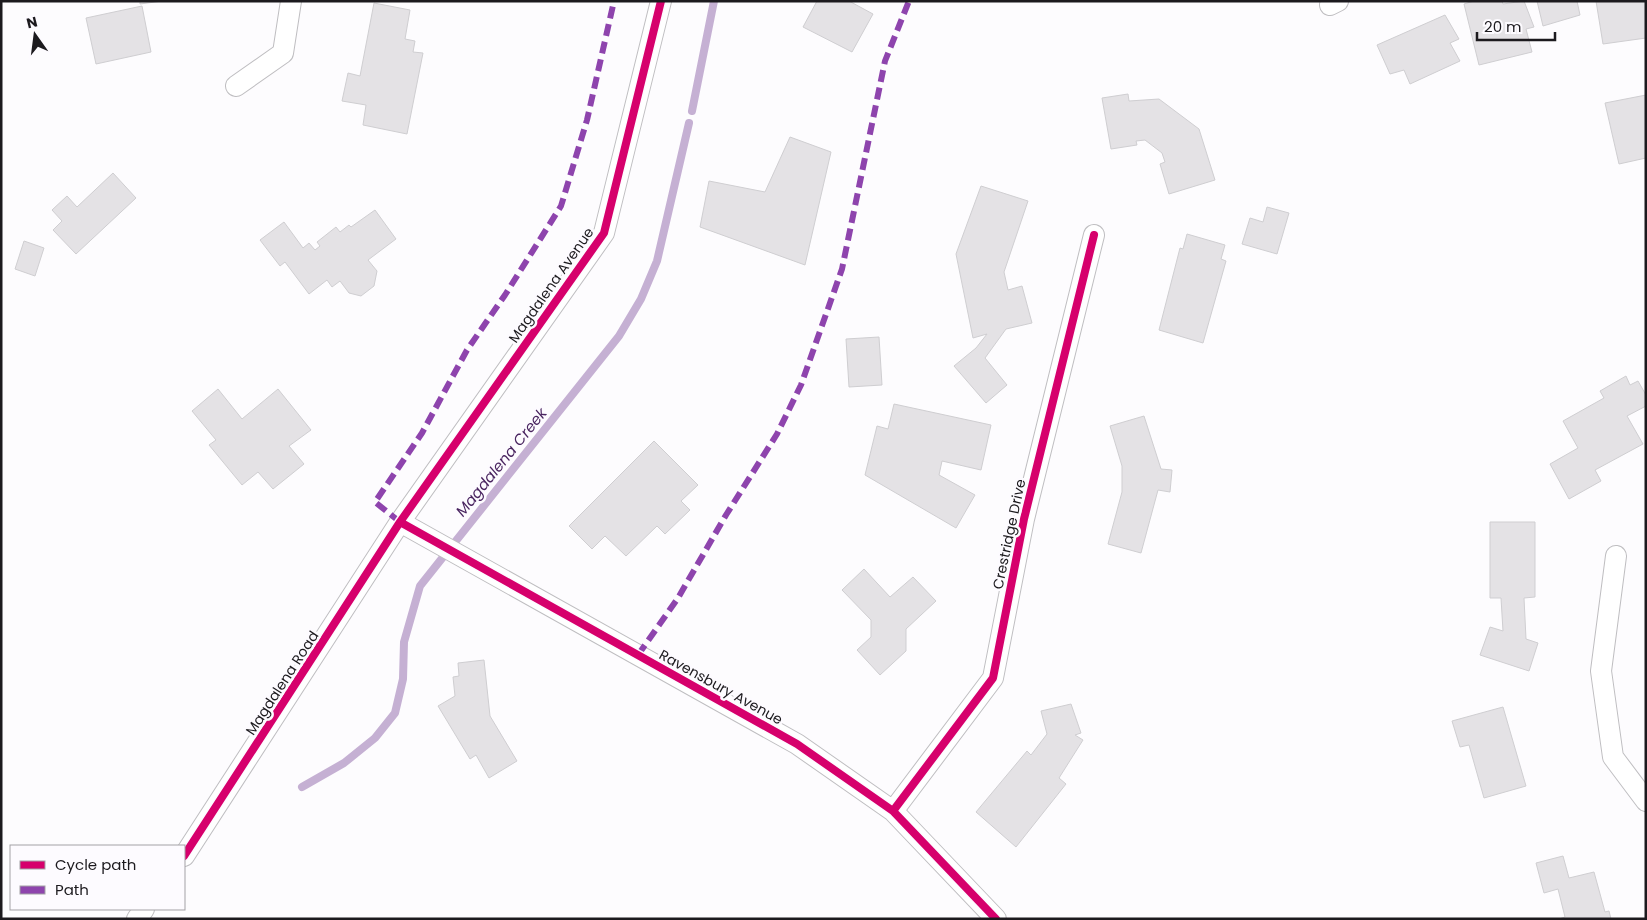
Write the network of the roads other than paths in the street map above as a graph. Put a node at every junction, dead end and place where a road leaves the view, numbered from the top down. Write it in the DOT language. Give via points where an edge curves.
graph roads {
  1 [pos="291,1"];
  2 [pos="661,1"];
  3 [pos="236,86"];
  4 [pos="1094,235"];
  5 [pos="400,522"];
  6 [pos="1616,556"];
  7 [pos="1646,802"];
  8 [pos="892,811"];
  9 [pos="185,854"];
  10 [pos="996,919"];
  1 -- 3 [label="street" via="283,53"];
  2 -- 5 [label="street, Magdalena Avenue" via="604,233"];
  4 -- 8 [label="street, Crestridge Drive" via="1024,519 993,678"];
  5 -- 8 [label="street, Ravensbury Avenue" via="797,744"];
  5 -- 9 [label="street, Magdalena Road"];
  6 -- 7 [label="street" via="1601,671 1613,757"];
  8 -- 10 [label="street, Ravensbury Avenue"];
}
